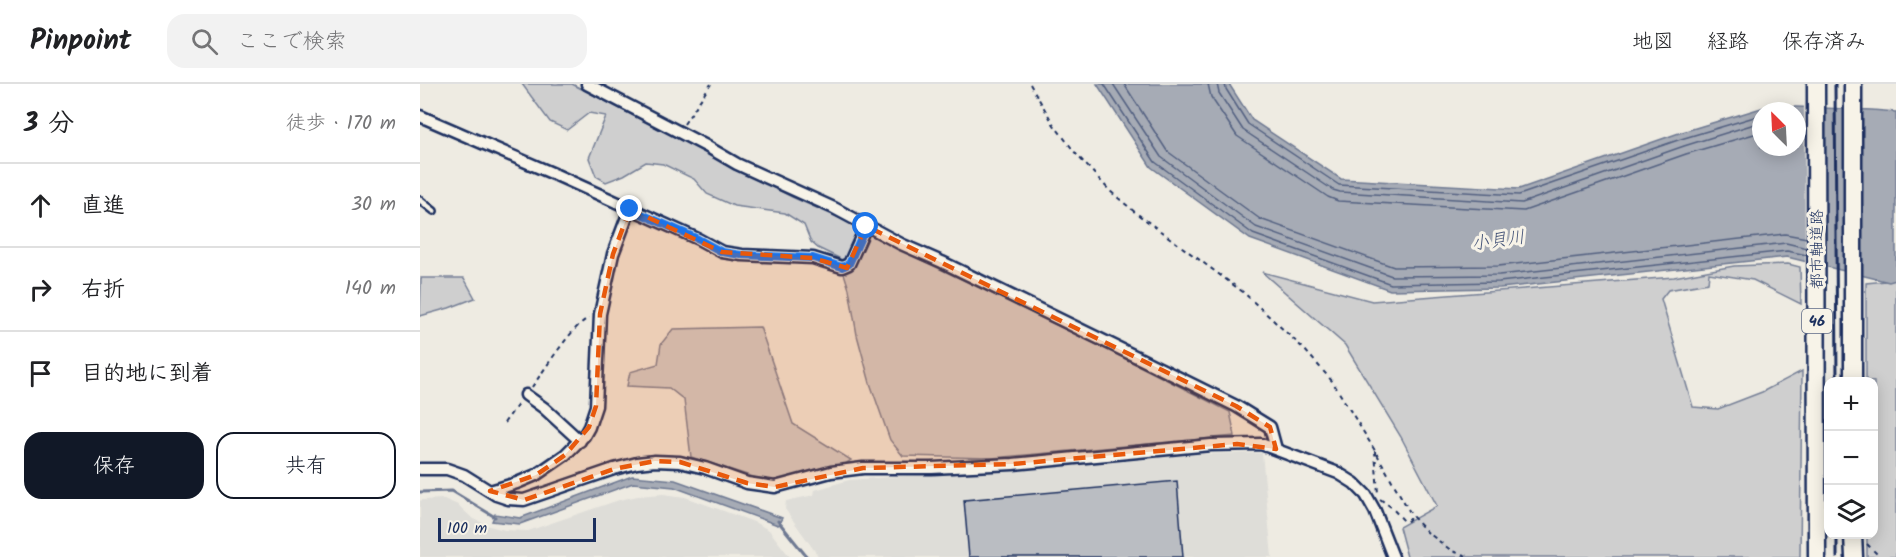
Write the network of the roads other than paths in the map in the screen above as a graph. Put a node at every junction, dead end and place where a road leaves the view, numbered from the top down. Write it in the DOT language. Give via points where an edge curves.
graph roads {
  1 [pos="587,84"];
  2 [pos="1816,84"];
  3 [pos="1853,84"];
  4 [pos="421,118"];
  5 [pos="420,201"];
  6 [pos="630,209"];
  7 [pos="434,212"];
  8 [pos="866,226"];
  9 [pos="1853,377"];
  10 [pos="526,395"];
  11 [pos="580,441"];
  12 [pos="1276,449"];
  13 [pos="420,469"];
  14 [pos="490,491"];
  15 [pos="1860,539"];
  16 [pos="1393,557"];
  17 [pos="1817,557"];
  18 [pos="1854,557"];
  1 -- 8 [label="street" via="737,164"];
  2 -- 17 [label="main road, 都市軸道路 / 46"];
  3 -- 9 [label="main road, 46"];
  4 -- 6 [label="street"];
  5 -- 7 [label="lane"];
  6 -- 8 [label="street" via="722,252 813,258 842,267 849,264"];
  6 -- 11 [label="street" via="613,254 600,314 596,406"];
  8 -- 12 [label="street" via="1236,406 1270,427"];
  10 -- 11 [label="street"];
  11 -- 14 [label="street" via="536,475"];
  12 -- 14 [label="street" via="1261,444 1237,444 1013,464 863,468 775,487 747,483 680,462 655,461 614,469 524,500 508,499"];
  12 -- 16 [label="street" via="1354,483 1375,511"];
  13 -- 14 [label="street" via="464,474"];
  15 -- 18 [label="main road"];
}
